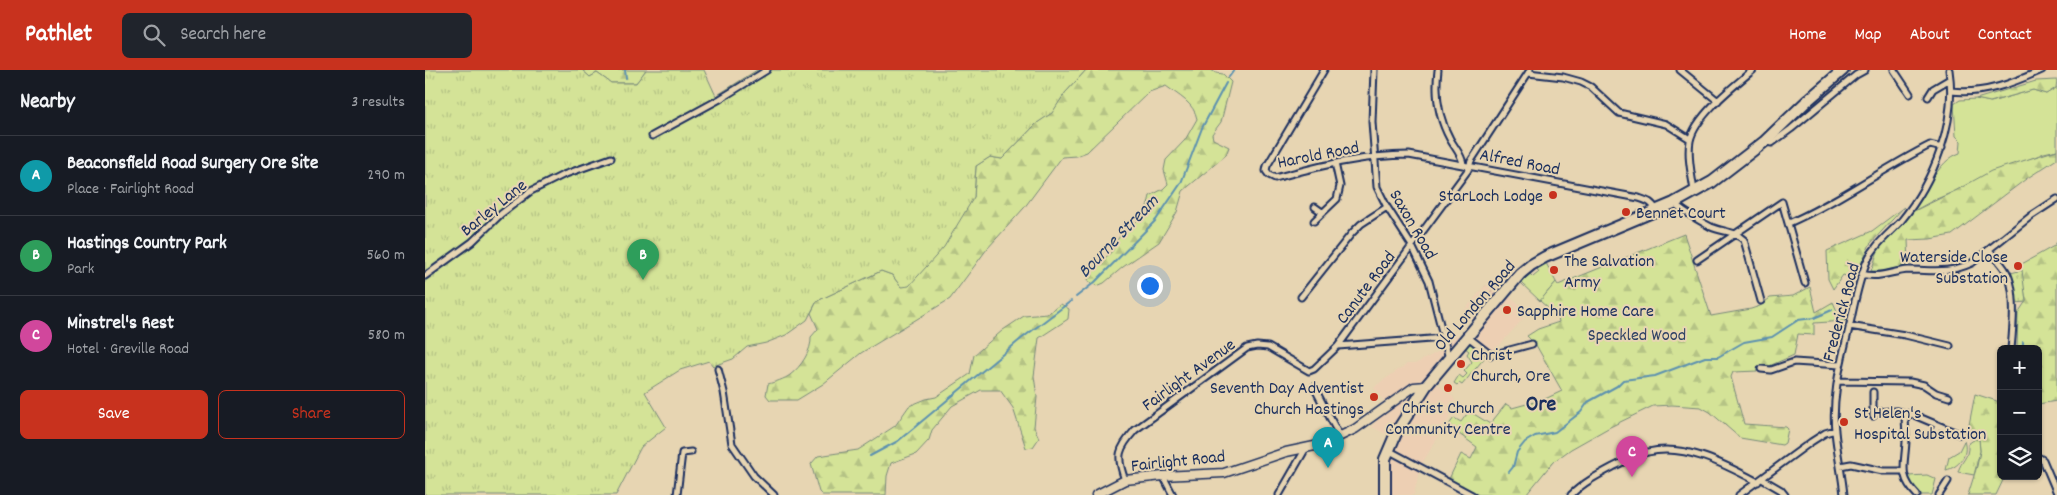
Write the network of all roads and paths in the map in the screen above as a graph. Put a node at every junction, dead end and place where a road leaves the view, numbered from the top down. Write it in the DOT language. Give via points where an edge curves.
graph roads {
  1 [pos="767,70"];
  2 [pos="1324,70"];
  3 [pos="1374,70"];
  4 [pos="1438,70"];
  5 [pos="1680,70"];
  6 [pos="1753,70"];
  7 [pos="1843,70"];
  8 [pos="1865,70"];
  9 [pos="1894,70"];
  10 [pos="1949,70"];
  11 [pos="2042,70"];
  12 [pos="1529,72"];
  13 [pos="1950,79"];
  14 [pos="1951,91"];
  15 [pos="1910,94"];
  16 [pos="1928,97"];
  17 [pos="1718,100"];
  18 [pos="653,136"];
  19 [pos="1690,139"];
  20 [pos="1764,142"];
  21 [pos="1942,148"];
  22 [pos="1374,157"];
  23 [pos="611,158"];
  24 [pos="1335,163"];
  25 [pos="1463,164"];
  26 [pos="1470,165"];
  27 [pos="1695,193"];
  28 [pos="2057,199"];
  29 [pos="1674,203"];
  30 [pos="1315,207"];
  31 [pos="1387,208"];
  32 [pos="1656,210"];
  33 [pos="1322,212"];
  34 [pos="1314,221"];
  35 [pos="1789,223"];
  36 [pos="1737,233"];
  37 [pos="1413,246"];
  38 [pos="1989,250"];
  39 [pos="1697,260"];
  40 [pos="1862,274"];
  41 [pos="425,276"];
  42 [pos="1805,283"];
  43 [pos="1301,297"];
  44 [pos="1761,301"];
  45 [pos="1849,326"];
  46 [pos="1468,337"];
  47 [pos="1444,338"];
  48 [pos="1532,344"];
  49 [pos="2011,345"];
  50 [pos="1338,346"];
  51 [pos="1951,346"];
  52 [pos="1449,360"];
  53 [pos="1840,365"];
  54 [pos="1761,368"];
  55 [pos="718,369"];
  56 [pos="1309,371"];
  57 [pos="1838,380"];
  58 [pos="1426,386"];
  59 [pos="1314,387"];
  60 [pos="1873,392"];
  61 [pos="1949,397"];
  62 [pos="1905,413"];
  63 [pos="1938,425"];
  64 [pos="1835,430"];
  65 [pos="1935,433"];
  66 [pos="1959,434"];
  67 [pos="1341,437"];
  68 [pos="1306,448"];
  69 [pos="1388,450"];
  70 [pos="674,451"];
  71 [pos="691,452"];
  72 [pos="682,453"];
  73 [pos="2042,459"];
  74 [pos="1840,466"];
  75 [pos="1903,471"];
  76 [pos="1163,476"];
  77 [pos="1125,480"];
  78 [pos="1760,481"];
  79 [pos="1948,481"];
  80 [pos="2057,493"];
  81 [pos="677,495"];
  82 [pos="774,495"];
  83 [pos="1096,495"];
  84 [pos="1173,495"];
  85 [pos="1279,495"];
  86 [pos="1385,495"];
  87 [pos="1472,495"];
  88 [pos="1571,495"];
  89 [pos="1739,495"];
  90 [pos="1785,495"];
  91 [pos="1843,495"];
  92 [pos="1917,495"];
  93 [pos="1939,495"];
  1 -- 18 [label="street"];
  2 -- 24 [label="street, Harold Road" via="1266,171 1275,178"];
  3 -- 22 [label="street, Saxon Road"];
  4 -- 25 [label="street" via="1437,96 1442,119"];
  5 -- 17 [label="street"];
  6 -- 17 [label="street"];
  7 -- 20 [label="highway, Old London Road"];
  8 -- 20 [label="street, Old London Road" via="1779,138"];
  9 -- 15 [label="street"];
  10 -- 13 [label="street, Frederick Road"];
  11 -- 14 [label="street" via="1979,92"];
  12 -- 19 [label="street" via="1581,82 1619,113 1666,124"];
  12 -- 26 [label="street, Canute Road"];
  13 -- 14 [label="street, Frederick Road"];
  13 -- 16 [label="street" via="1933,89"];
  14 -- 21 [label="street, Frederick Road"];
  17 -- 19 [label="street"];
  19 -- 27 [label="street"];
  20 -- 27 [label="highway, Old London Road"];
  21 -- 35 [label="street" via="1930,145"];
  21 -- 40 [label="street, Frederick Road" via="1921,191 1901,220 1876,245"];
  22 -- 24 [label="street, Harold Road"];
  22 -- 25 [label="street, Alfred Road" via="1409,155"];
  22 -- 31 [label="street, Saxon Road" via="1377,187"];
  23 -- 41 [label="street, Barley Lane" via="563,174 531,192 501,214 472,242"];
  24 -- 33 [label="street" via="1340,186 1337,199"];
  25 -- 26 [label="street, Alfred Road"];
  26 -- 32 [label="street, Alfred Road" via="1639,198 1649,201"];
  26 -- 37 [label="street, Canute Road"];
  27 -- 29 [label="highway, Old London Road"];
  28 -- 38 [label="street"];
  29 -- 32 [label="highway, Old London Road"];
  29 -- 36 [label="street" via="1711,226"];
  30 -- 33 [label="street"];
  31 -- 37 [label="street, Saxon Road"];
  31 -- 43 [label="street" via="1352,233"];
  32 -- 46 [label="highway, Old London Road" via="1531,265"];
  33 -- 34 [label="street"];
  35 -- 36 [label="street" via="1782,202"];
  35 -- 42 [label="street"];
  36 -- 39 [label="street"];
  36 -- 44 [label="street" via="1744,240"];
  37 -- 47 [label="street, Saxon Road" via="1429,281"];
  37 -- 50 [label="street, Canute Road"];
  38 -- 40 [label="street" via="1972,263 1949,271 1909,270 1877,277"];
  38 -- 49 [label="street" via="2009,278 2013,314"];
  40 -- 45 [label="street, Frederick Road"];
  45 -- 51 [label="street"];
  45 -- 53 [label="street, Frederick Road"];
  46 -- 48 [label="street" via="1491,355"];
  46 -- 52 [label="highway, Old London Road"];
  47 -- 50 [label="street"];
  47 -- 52 [label="street, Saxon Road"];
  50 -- 56 [label="street, Canute Road"];
  52 -- 58 [label="highway, Old London Road"];
  53 -- 54 [label="street" via="1794,362 1771,370"];
  53 -- 57 [label="street, Frederick Road"];
  55 -- 82 [label="street" via="731,444 754,476"];
  56 -- 77 [label="street, Fairlight Avenue" via="1268,347 1247,348 1135,430 1120,451 1119,460"];
  57 -- 61 [label="street" via="1910,382"];
  57 -- 64 [label="street, Frederick Road"];
  58 -- 67 [label="street, Fairlight Road" via="1410,389"];
  58 -- 69 [label="highway, Old London Road"];
  59 -- 67 [label="street"];
  60 -- 62 [label="street" via="1873,414"];
  62 -- 63 [label="street"];
  62 -- 75 [label="street"];
  63 -- 65 [label="street"];
  63 -- 66 [label="street"];
  64 -- 74 [label="street, Frederick Road"];
  64 -- 78 [label="street" via="1811,442"];
  67 -- 68 [label="street, Fairlight Road"];
  68 -- 76 [label="street, Fairlight Road" via="1224,473"];
  68 -- 85 [label="street"];
  69 -- 86 [label="highway, Old London Road"];
  69 -- 87 [label="street"];
  70 -- 72 [label="street"];
  71 -- 72 [label="street"];
  72 -- 81 [label="street"];
  73 -- 80 [label="street"];
  74 -- 75 [label="street" via="1851,464 1883,471"];
  74 -- 91 [label="street, Frederick Road"];
  75 -- 92 [label="street" via="1906,483"];
  76 -- 77 [label="street, Fairlight Road"];
  76 -- 84 [label="street"];
  77 -- 83 [label="street, Fairlight Road"];
  78 -- 88 [label="street" via="1681,451 1660,450 1646,452 1617,465"];
  78 -- 89 [label="street"];
  78 -- 90 [label="street"];
  79 -- 93 [label="street"];
}
